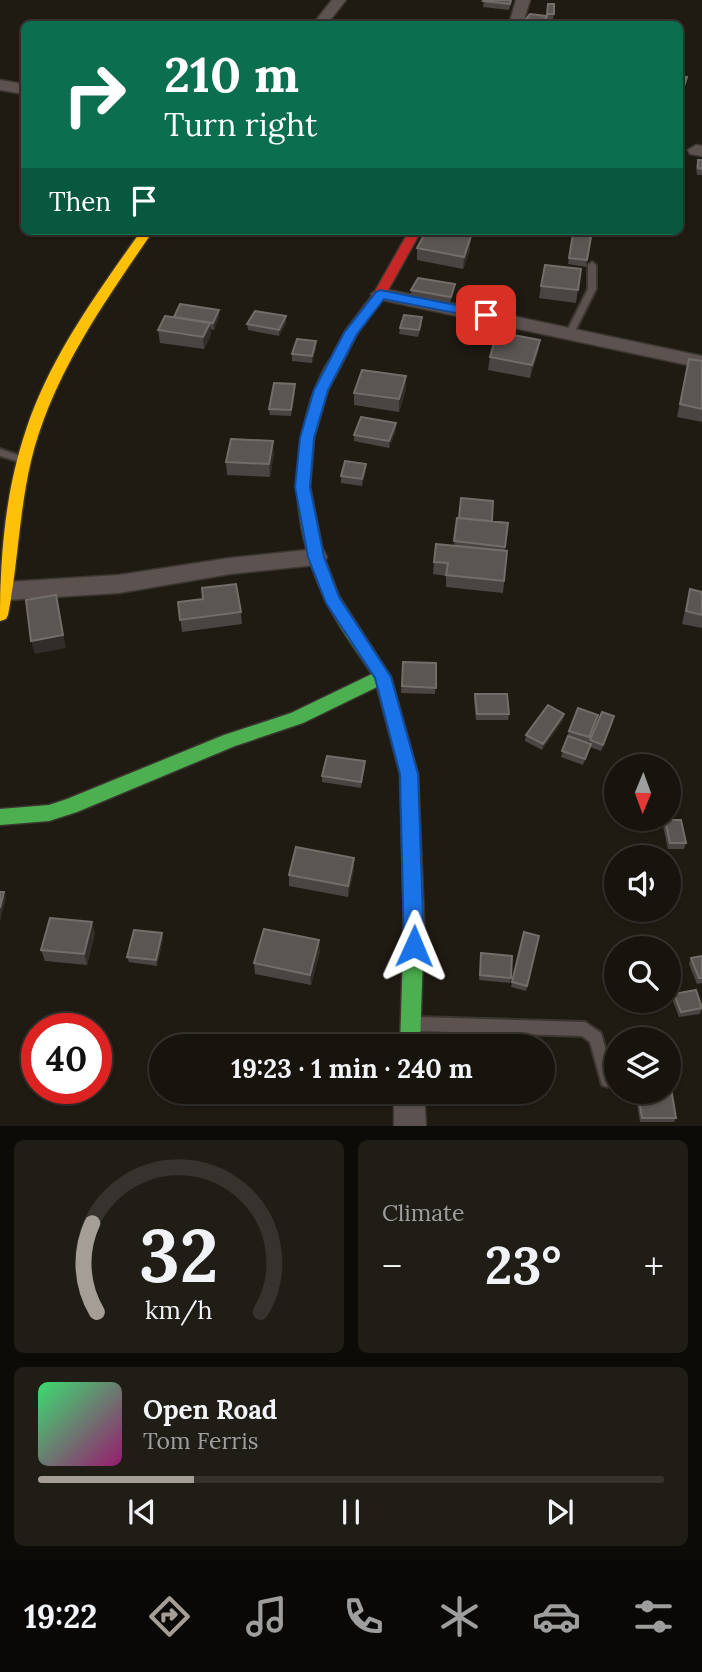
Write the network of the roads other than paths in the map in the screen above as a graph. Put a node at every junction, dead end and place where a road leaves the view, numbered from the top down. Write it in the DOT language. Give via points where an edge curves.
graph roads {
  1 [pos="340,0"];
  2 [pos="523,0"];
  3 [pos="322,21"];
  4 [pos="517,21"];
  5 [pos="0,85"];
  6 [pos="21,88"];
  7 [pos="144,235"];
  8 [pos="413,235"];
  9 [pos="592,265"];
  10 [pos="380,294"];
  11 [pos="570,333"];
  12 [pos="702,362"];
  13 [pos="0,452"];
  14 [pos="24,460"];
  15 [pos="316,557"];
  16 [pos="7,591"];
  17 [pos="0,615"];
  18 [pos="383,677"];
  19 [pos="0,817"];
  20 [pos="411,1024"];
  21 [pos="411,1034"];
  22 [pos="604,1069"];
  23 [pos="409,1104"];
  24 [pos="410,1126"];
  1 -- 3 [label="street"];
  2 -- 4 [label="street"];
  5 -- 6 [label="street"];
  7 -- 14 [label="street" via="70,343"];
  8 -- 10 [label="street"];
  9 -- 11 [label="lane" via="592,289"];
  10 -- 11 [label="street"];
  10 -- 15 [label="street" via="351,333 321,390 307,438 303,487"];
  11 -- 12 [label="street"];
  13 -- 14 [label="lane"];
  14 -- 16 [label="street"];
  15 -- 16 [label="street" via="119,584"];
  15 -- 18 [label="street" via="332,598"];
  16 -- 17 [label="street"];
  18 -- 19 [label="street" via="297,718 205,749 71,806 49,813"];
  18 -- 20 [label="street" via="409,774 414,920"];
  20 -- 21 [label="street"];
  20 -- 22 [label="lane" via="585,1029 596,1038"];
  23 -- 24 [label="street"];
}
